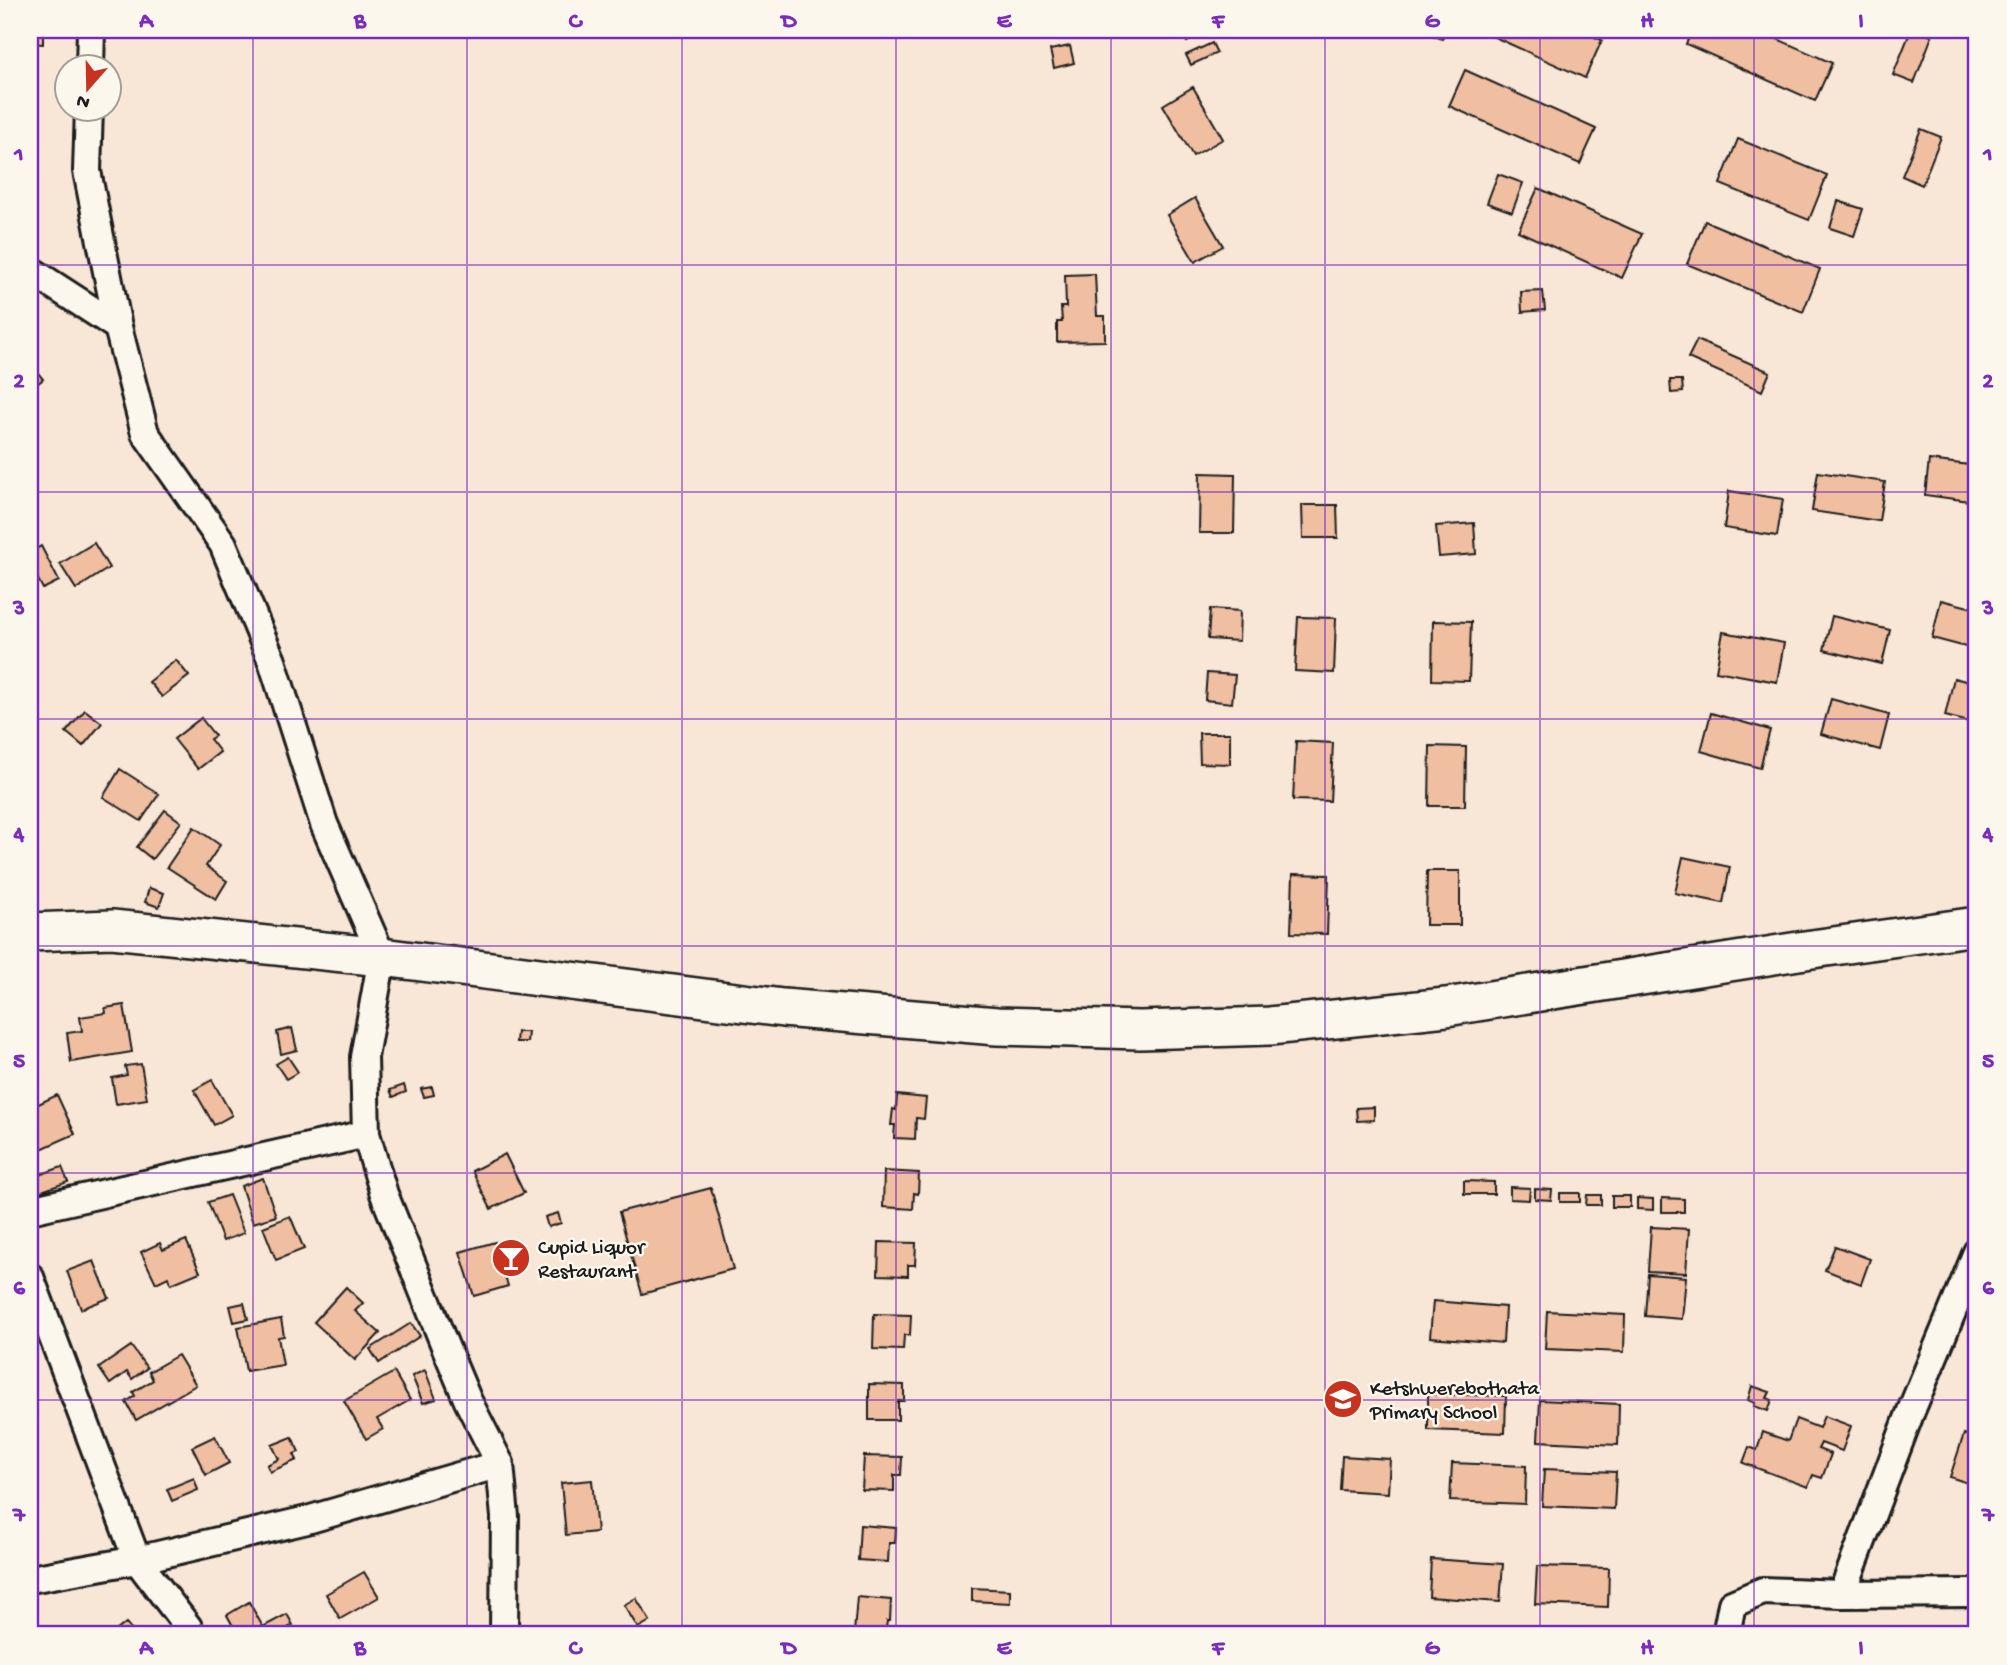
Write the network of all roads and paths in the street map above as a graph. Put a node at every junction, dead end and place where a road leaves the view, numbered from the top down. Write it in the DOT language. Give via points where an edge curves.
graph roads {
  1 [pos="91,30"];
  2 [pos="90,52"];
  3 [pos="89,122"];
  4 [pos="30,270"];
  5 [pos="118,327"];
  6 [pos="1977,926"];
  7 [pos="30,932"];
  8 [pos="382,957"];
  9 [pos="366,1134"];
  10 [pos="30,1210"];
  11 [pos="1977,1252"];
  12 [pos="30,1276"];
  13 [pos="500,1465"];
  14 [pos="137,1560"];
  15 [pos="30,1578"];
  16 [pos="1977,1593"];
  17 [pos="1842,1594"];
  18 [pos="191,1635"];
  19 [pos="503,1635"];
  20 [pos="1726,1635"];
  1 -- 2 [label="street"];
  3 -- 5 [label="street" via="87,171"];
  4 -- 5 [label="street"];
  5 -- 8 [label="street" via="145,433 223,544 272,661 324,824"];
  6 -- 8 [label="street" via="1446,1007 1270,1026 1140,1030 997,1026 783,1009"];
  7 -- 8 [label="street" via="111,929"];
  8 -- 9 [label="street" via="364,1057"];
  9 -- 10 [label="street"];
  9 -- 13 [label="street" via="384,1194 463,1390"];
  11 -- 17 [label="street"];
  12 -- 14 [label="street"];
  13 -- 14 [label="street" via="307,1520"];
  13 -- 19 [label="street" via="505,1517"];
  14 -- 15 [label="street"];
  14 -- 18 [label="street"];
  16 -- 17 [label="street"];
  17 -- 20 [label="street" via="1763,1591 1732,1604"];
}
